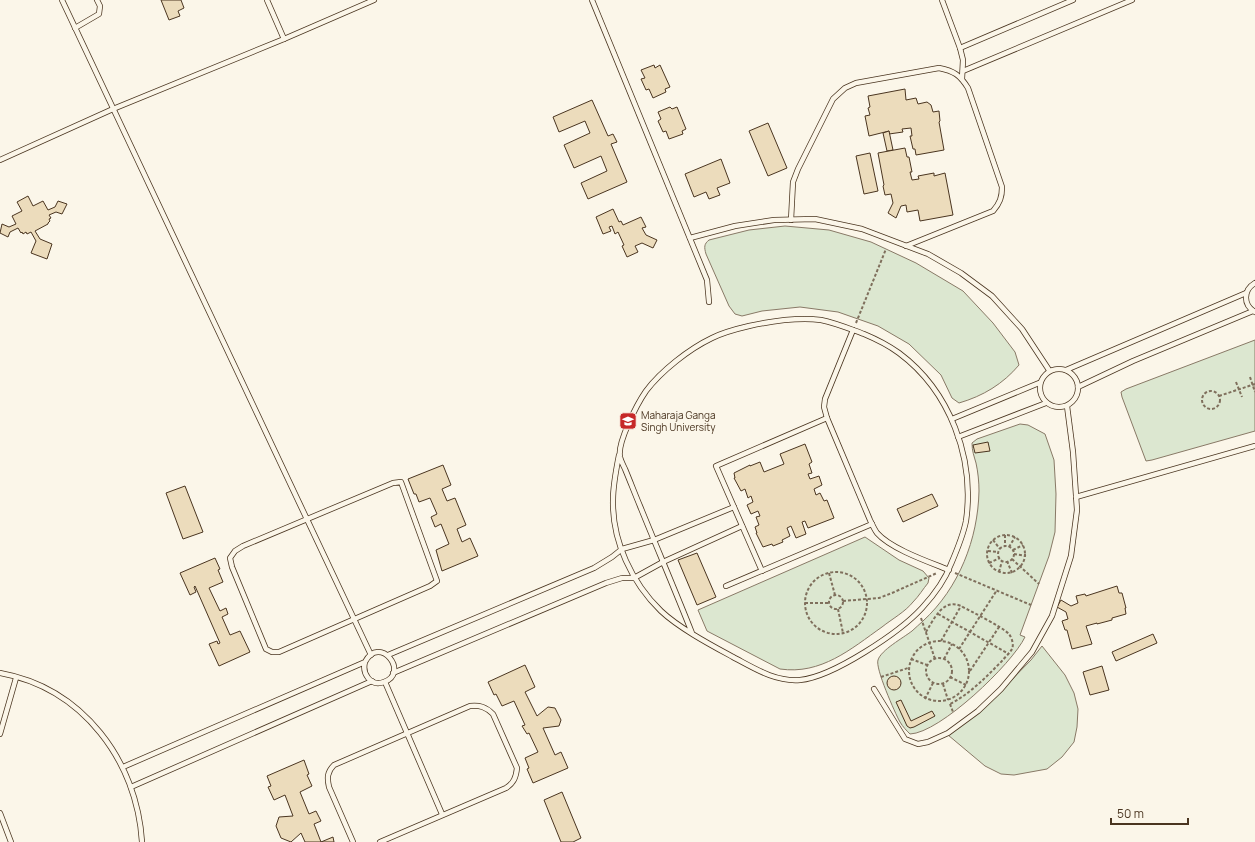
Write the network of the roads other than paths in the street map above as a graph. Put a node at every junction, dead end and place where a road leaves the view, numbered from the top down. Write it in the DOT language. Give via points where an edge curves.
graph roads {
  1 [pos="62,0"];
  2 [pos="97,0"];
  3 [pos="267,0"];
  4 [pos="374,0"];
  5 [pos="592,0"];
  6 [pos="942,0"];
  7 [pos="1073,0"];
  8 [pos="1132,0"];
  9 [pos="1126,1"];
  10 [pos="75,28"];
  11 [pos="284,39"];
  12 [pos="960,48"];
  13 [pos="962,71"];
  14 [pos="962,78"];
  15 [pos="113,109"];
  16 [pos="0,160"];
  17 [pos="791,220"];
  18 [pos="690,238"];
  19 [pos="906,246"];
  20 [pos="1255,283"];
  21 [pos="1246,293"];
  22 [pos="709,302"];
  23 [pos="1254,311"];
  24 [pos="853,330"];
  25 [pos="1049,370"];
  26 [pos="1066,370"];
  27 [pos="1039,383"];
  28 [pos="1078,387"];
  29 [pos="1046,403"];
  30 [pos="1067,406"];
  31 [pos="827,418"];
  32 [pos="952,419"];
  33 [pos="958,437"];
  34 [pos="1255,446"];
  35 [pos="619,455"];
  36 [pos="1076,497"];
  37 [pos="734,507"];
  38 [pos="306,519"];
  39 [pos="872,524"];
  40 [pos="742,526"];
  41 [pos="654,540"];
  42 [pos="622,549"];
  43 [pos="663,562"];
  44 [pos="947,569"];
  45 [pos="762,571"];
  46 [pos="634,578"];
  47 [pos="726,586"];
  48 [pos="353,618"];
  49 [pos="692,633"];
  50 [pos="370,655"];
  51 [pos="388,655"];
  52 [pos="365,662"];
  53 [pos="0,673"];
  54 [pos="393,673"];
  55 [pos="16,678"];
  56 [pos="372,681"];
  57 [pos="385,682"];
  58 [pos="874,689"];
  59 [pos="406,733"];
  60 [pos="0,734"];
  61 [pos="123,767"];
  62 [pos="131,787"];
  63 [pos="0,813"];
  64 [pos="442,814"];
  65 [pos="11,842"];
  66 [pos="142,842"];
  67 [pos="353,842"];
  68 [pos="380,842"];
  1 -- 10 [label="lane"];
  2 -- 10 [label="lane" via="100,6 99,14"];
  3 -- 11 [label="lane"];
  4 -- 11 [label="lane"];
  5 -- 18 [label="lane"];
  6 -- 12 [label="lane"];
  7 -- 12 [label="lane"];
  8 -- 9 [label="lane"];
  9 -- 13 [label="lane"];
  10 -- 15 [label="lane"];
  11 -- 15 [label="lane"];
  12 -- 13 [label="lane"];
  13 -- 14 [label="lane"];
  14 -- 17 [label="lane" via="952,71 939,68 856,83 845,88 834,99 798,169 793,182"];
  14 -- 19 [label="lane" via="968,88 997,172 1002,196 999,205 993,211"];
  15 -- 16 [label="lane"];
  15 -- 38 [label="lane"];
  17 -- 18 [label="lane" via="735,226"];
  17 -- 19 [label="lane" via="815,218 862,229"];
  18 -- 22 [label="lane" via="707,280"];
  19 -- 25 [label="lane" via="928,254 961,273 992,296 1022,329"];
  20 -- 21 [label="lane"];
  21 -- 23 [label="lane" via="1247,303"];
  21 -- 26 [label="lane"];
  23 -- 28 [label="lane" via="1132,361"];
  24 -- 31 [label="lane" via="825,399"];
  24 -- 32 [label="lane" via="878,340 914,365 930,383"];
  24 -- 35 [label="lane" via="821,320 798,320 755,325 709,339 691,350 651,385 631,417"];
  25 -- 26 [label="lane"];
  25 -- 27 [label="lane"];
  26 -- 28 [label="lane" via="1077,380"];
  27 -- 29 [label="lane" via="1040,395"];
  27 -- 32 [label="lane"];
  28 -- 30 [label="lane" via="1076,397"];
  29 -- 30 [label="lane" via="1054,407"];
  29 -- 33 [label="lane"];
  30 -- 36 [label="lane"];
  31 -- 37 [label="lane" via="716,466"];
  31 -- 39 [label="lane"];
  32 -- 33 [label="lane"];
  33 -- 44 [label="lane" via="966,470 968,496 960,544"];
  34 -- 36 [label="lane"];
  35 -- 41 [label="lane"];
  35 -- 42 [label="lane" via="613,503"];
  36 -- 58 [label="lane" via="1072,556 1052,616 1032,652 1001,689 978,711 948,733 918,744 905,738"];
  37 -- 40 [label="lane"];
  37 -- 41 [label="lane"];
  38 -- 48 [label="lane"];
  38 -- 48 [label="lane" via="242,546 230,558 266,649 280,652"];
  38 -- 48 [label="lane" via="401,482 437,581"];
  39 -- 44 [label="lane" via="878,534 894,546"];
  39 -- 45 [label="lane"];
  40 -- 43 [label="lane"];
  40 -- 45 [label="lane"];
  41 -- 42 [label="lane"];
  41 -- 43 [label="lane"];
  42 -- 46 [label="lane"];
  42 -- 51 [label="lane" via="594,568"];
  43 -- 46 [label="lane"];
  43 -- 49 [label="lane"];
  44 -- 49 [label="lane" via="935,592 919,611 900,627 864,652 814,678 781,680 714,647"];
  45 -- 47 [label="lane"];
  46 -- 49 [label="lane" via="662,612"];
  46 -- 54 [label="lane" via="622,578 606,583"];
  48 -- 50 [label="lane"];
  50 -- 51 [label="lane" via="381,652"];
  50 -- 52 [label="lane"];
  51 -- 54 [label="lane" via="393,662"];
  52 -- 56 [label="lane" via="364,671"];
  52 -- 61 [label="lane"];
  53 -- 55 [label="lane"];
  54 -- 57 [label="lane"];
  55 -- 60 [label="lane"];
  55 -- 61 [label="lane" via="50,691 77,710 101,733"];
  56 -- 57 [label="lane"];
  56 -- 62 [label="lane"];
  57 -- 59 [label="lane"];
  59 -- 64 [label="lane"];
  59 -- 64 [label="lane" via="470,706 479,705 493,714 514,761 517,768 513,784"];
  59 -- 67 [label="lane" via="334,765 330,770 327,778 329,787"];
  61 -- 62 [label="lane"];
  62 -- 66 [label="lane" via="138,808"];
  63 -- 65 [label="lane"];
  64 -- 68 [label="lane"];
}
